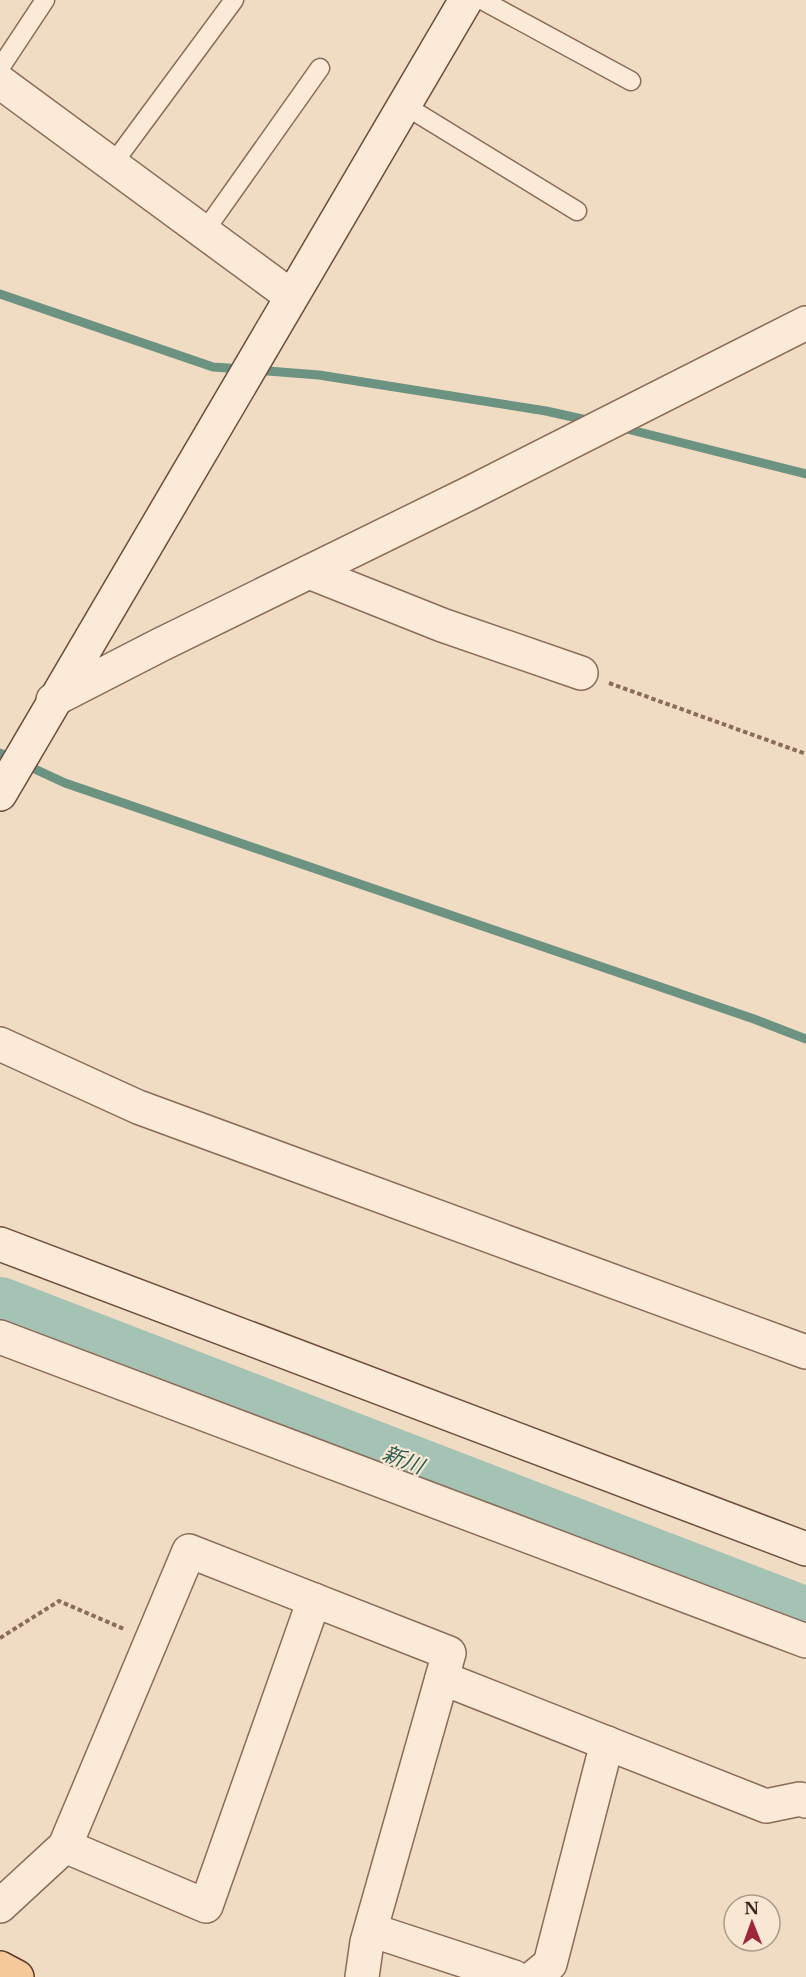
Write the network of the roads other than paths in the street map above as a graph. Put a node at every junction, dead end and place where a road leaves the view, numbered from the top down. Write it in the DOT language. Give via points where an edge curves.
graph roads {
  1 [pos="45,0"];
  2 [pos="234,0"];
  3 [pos="466,0"];
  4 [pos="482,0"];
  5 [pos="320,68"];
  6 [pos="0,69"];
  7 [pos="631,81"];
  8 [pos="0,82"];
  9 [pos="404,105"];
  10 [pos="112,165"];
  11 [pos="577,211"];
  12 [pos="204,232"];
  13 [pos="291,296"];
  14 [pos="806,323"];
  15 [pos="309,572"];
  16 [pos="581,673"];
  17 [pos="53,700"];
  18 [pos="0,794"];
  19 [pos="0,1044"];
  20 [pos="0,1244"];
  21 [pos="0,1337"];
  22 [pos="806,1352"];
  23 [pos="806,1549"];
  24 [pos="314,1600"];
  25 [pos="806,1641"];
  26 [pos="441,1678"];
  27 [pos="607,1743"];
  28 [pos="806,1801"];
  29 [pos="65,1846"];
  30 [pos="0,1906"];
  31 [pos="371,1930"];
  32 [pos="0,1968"];
  33 [pos="17,1977"];
  34 [pos="362,1977"];
  35 [pos="514,1977"];
  36 [pos="534,1977"];
  1 -- 6 [label="lane"];
  2 -- 10 [label="lane"];
  3 -- 9 [label="street"];
  4 -- 7 [label="lane"];
  5 -- 12 [label="lane"];
  8 -- 10 [label="street"];
  9 -- 11 [label="lane"];
  9 -- 13 [label="street"];
  10 -- 12 [label="street"];
  12 -- 13 [label="street"];
  13 -- 17 [label="street"];
  14 -- 15 [label="street"];
  15 -- 16 [label="street" via="442,625"];
  15 -- 17 [label="street"];
  17 -- 18 [label="street"];
  19 -- 22 [label="street" via="138,1107"];
  20 -- 23 [label="street"];
  21 -- 25 [label="street"];
  24 -- 26 [label="street" via="449,1653"];
  24 -- 29 [label="street" via="189,1551"];
  24 -- 29 [label="street" via="206,1906"];
  26 -- 27 [label="street"];
  26 -- 31 [label="street"];
  27 -- 28 [label="street" via="766,1806"];
  27 -- 36 [label="street" via="550,1964"];
  29 -- 30 [label="street"];
  31 -- 34 [label="street"];
  31 -- 35 [label="street"];
  32 -- 33 [label="main road"];
}
